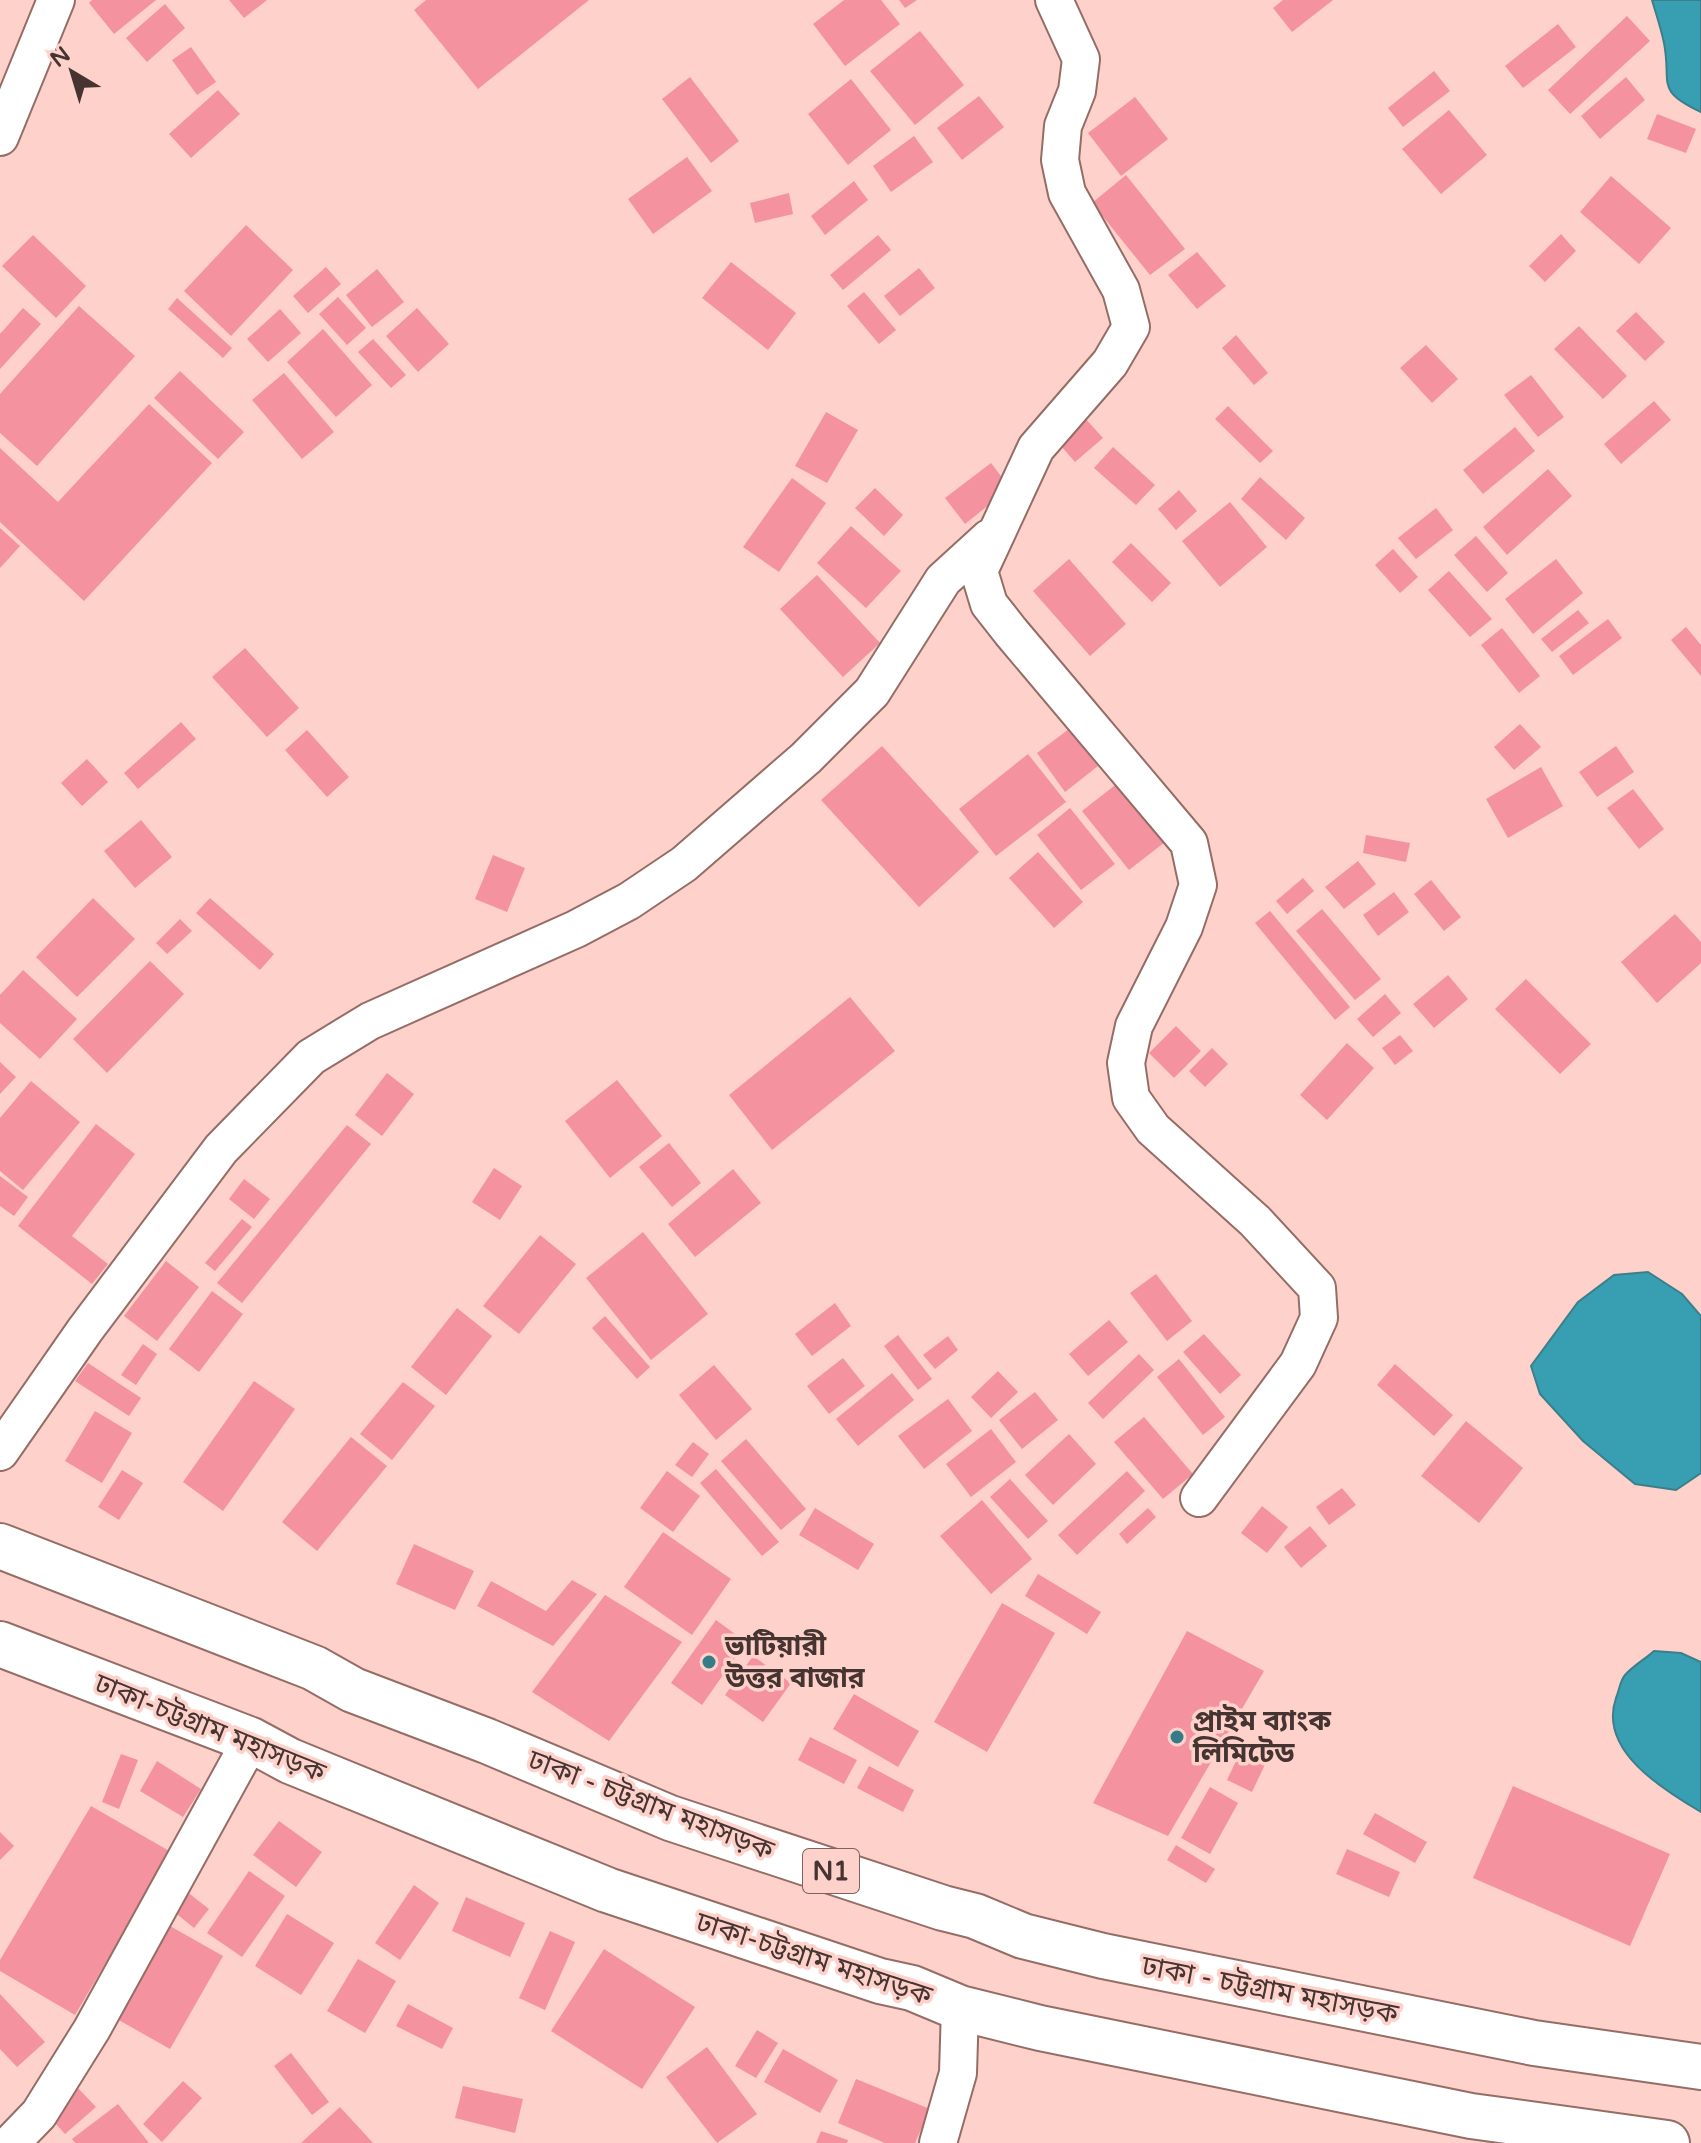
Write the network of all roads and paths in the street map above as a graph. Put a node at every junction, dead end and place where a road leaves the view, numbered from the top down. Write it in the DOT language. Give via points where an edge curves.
graph roads {
  1 [pos="56,0"];
  2 [pos="1054,0"];
  3 [pos="0,137"];
  4 [pos="996,531"];
  5 [pos="0,1452"];
  6 [pos="1199,1498"];
  7 [pos="0,1546"];
  8 [pos="0,1644"];
  9 [pos="251,1740"];
  10 [pos="960,2008"];
  11 [pos="1701,2067"];
  12 [pos="11,2143"];
  13 [pos="938,2143"];
  14 [pos="1667,2143"];
  1 -- 3 [label="street"];
  2 -- 4 [label="street" via="1081,59 1077,91 1063,126 1060,160 1067,193 1121,290 1131,327 1110,363 1036,448"];
  4 -- 5 [label="street" via="943,580 872,692 806,758 684,864 576,929 370,1021 311,1057 221,1149"];
  4 -- 6 [label="street" via="979,571 989,604 1189,843 1198,885 1184,927 1134,1026 1126,1063 1131,1098 1153,1129 1255,1221 1317,1288 1319,1318 1298,1364"];
  7 -- 11 [label="highway, ঢাকা - চট্টগ্রাম মহাসড়ক / N1" via="314,1668 353,1690 670,1818 1023,1936 1534,2043"];
  8 -- 9 [label="highway, ঢাকা-চট্টগ্রাম মহাসড়ক"];
  9 -- 10 [label="highway, ঢাকা-চট্টগ্রাম মহাসড়ক" via="290,1761 607,1890"];
  9 -- 12 [label="street" via="92,2029 39,2114"];
  10 -- 13 [label="street" via="958,2073"];
  10 -- 14 [label="highway, ঢাকা-চট্টগ্রাম মহাসড়ক" via="1471,2116"];
}
